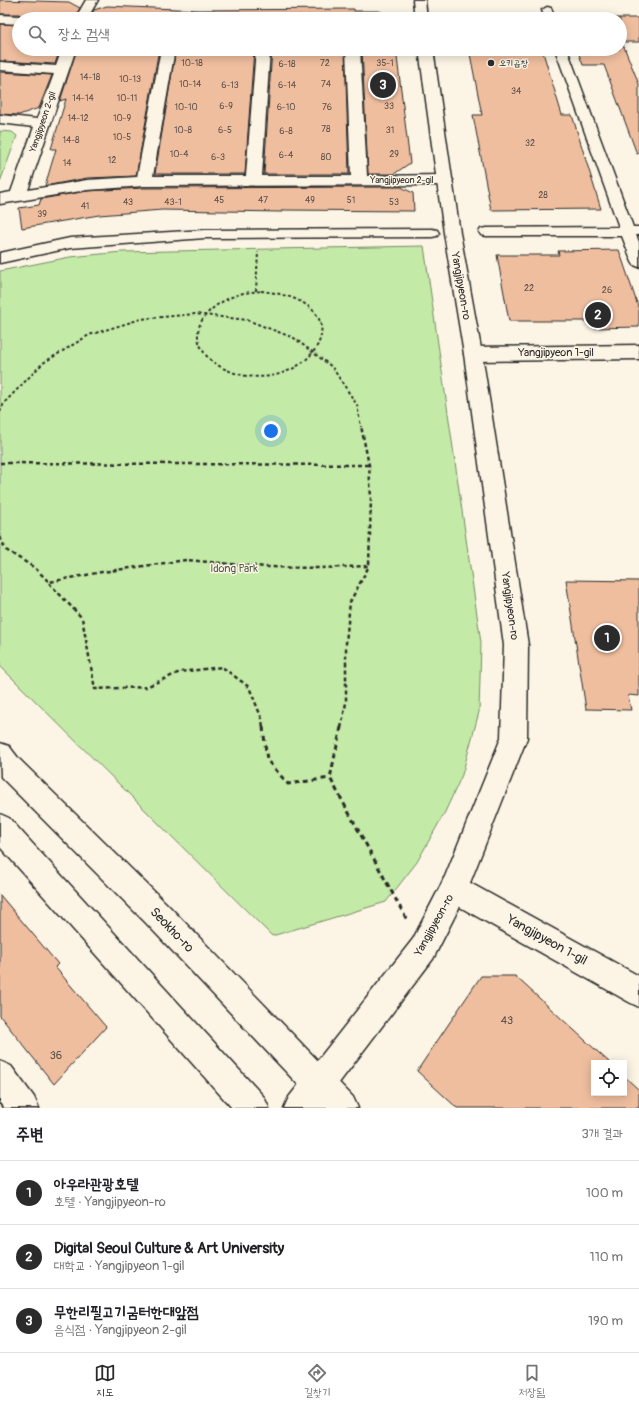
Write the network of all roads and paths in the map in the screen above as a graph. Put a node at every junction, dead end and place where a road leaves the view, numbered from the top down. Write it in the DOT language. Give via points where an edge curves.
graph roads {
  1 [pos="92,0"];
  2 [pos="419,0"];
  3 [pos="85,12"];
  4 [pos="420,12"];
  5 [pos="0,19"];
  6 [pos="12,20"];
  7 [pos="66,56"];
  8 [pos="167,56"];
  9 [pos="263,56"];
  10 [pos="352,56"];
  11 [pos="427,56"];
  12 [pos="564,56"];
  13 [pos="0,66"];
  14 [pos="61,70"];
  15 [pos="0,119"];
  16 [pos="42,124"];
  17 [pos="254,180"];
  18 [pos="359,180"];
  19 [pos="445,180"];
  20 [pos="144,181"];
  21 [pos="18,196"];
  22 [pos="0,200"];
  23 [pos="633,231"];
  24 [pos="486,232"];
  25 [pos="258,233"];
  26 [pos="432,233"];
  27 [pos="0,258"];
  28 [pos="639,262"];
  29 [pos="256,292"];
  30 [pos="206,315"];
  31 [pos="313,352"];
  32 [pos="639,352"];
  33 [pos="473,354"];
  34 [pos="0,412"];
  35 [pos="0,463"];
  36 [pos="369,465"];
  37 [pos="0,537"];
  38 [pos="369,566"];
  39 [pos="49,582"];
  40 [pos="3,766"];
  41 [pos="330,778"];
  42 [pos="0,827"];
  43 [pos="454,888"];
  44 [pos="423,949"];
  45 [pos="639,992"];
  46 [pos="0,1077"];
  47 [pos="319,1084"];
  48 [pos="23,1108"];
  49 [pos="253,1108"];
  50 [pos="300,1108"];
  51 [pos="342,1108"];
  1 -- 3 [label="street"];
  2 -- 4 [label="street"];
  5 -- 6 [label="street"];
  7 -- 14 [label="street, Yangjipyeon 2-gil"];
  8 -- 20 [label="street"];
  9 -- 17 [label="street"];
  10 -- 18 [label="street, Yangjipyeon 2-gil"];
  11 -- 19 [label="street, Yangjipyeon-ro"];
  12 -- 23 [label="street"];
  13 -- 14 [label="street"];
  14 -- 16 [label="street, Yangjipyeon 2-gil"];
  15 -- 16 [label="street"];
  16 -- 21 [label="street, Yangjipyeon 2-gil"];
  17 -- 18 [label="street, Yangjipyeon 2-gil"];
  17 -- 20 [label="street, Yangjipyeon 2-gil"];
  18 -- 19 [label="street, Yangjipyeon 2-gil"];
  19 -- 33 [label="street, Yangjipyeon-ro"];
  20 -- 21 [label="street, Yangjipyeon 2-gil" via="87,185"];
  21 -- 22 [label="street, Yangjipyeon 2-gil"];
  23 -- 24 [label="street"];
  23 -- 28 [label="street"];
  25 -- 26 [label="street"];
  25 -- 27 [label="street" via="70,243"];
  25 -- 29 [label="path"];
  29 -- 30 [label="path" via="242,293 225,300"];
  29 -- 31 [label="path" via="280,293 297,298 311,308 319,320 322,334"];
  30 -- 31 [label="path" via="247,320 294,338"];
  30 -- 31 [label="path" via="201,322 198,336 202,350 212,363 229,372 249,376 270,376 290,370 307,360"];
  30 -- 34 [label="path" via="141,318 89,335 43,363 4,402"];
  31 -- 36 [label="path" via="332,367 357,405"];
  32 -- 33 [label="street, Yangjipyeon 1-gil"];
  33 -- 43 [label="street, Yangjipyeon-ro" via="516,645 514,738"];
  35 -- 36 [label="path"];
  36 -- 38 [label="path"];
  37 -- 39 [label="path" via="6,550 35,568"];
  38 -- 39 [label="path" via="266,567 186,560"];
  38 -- 41 [label="path" via="350,602 346,643 346,703"];
  39 -- 41 [label="path" via="82,618 95,689 146,687 180,672 222,667 249,687 262,719 267,760 288,784"];
  40 -- 47 [label="street, Seokho-ro" via="157,914"];
  41 -- 44 [label="path"];
  42 -- 49 [label="street"];
  43 -- 44 [label="street, Yangjipyeon-ro"];
  43 -- 45 [label="street, Yangjipyeon 1-gil"];
  44 -- 47 [label="street, Yangjipyeon-ro"];
  46 -- 48 [label="street"];
  47 -- 50 [label="street, Yangjipyeon-ro"];
  47 -- 51 [label="street, Seokho-ro"];
}
